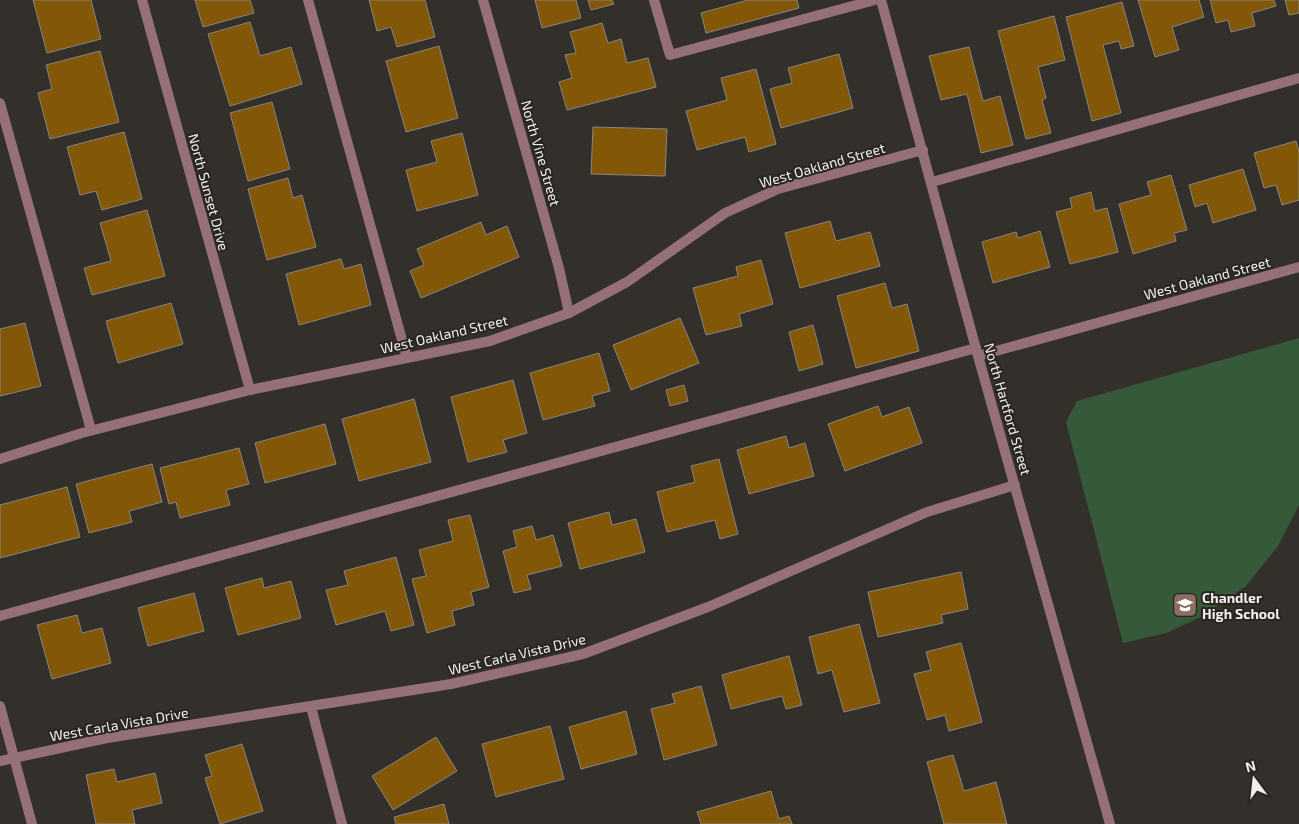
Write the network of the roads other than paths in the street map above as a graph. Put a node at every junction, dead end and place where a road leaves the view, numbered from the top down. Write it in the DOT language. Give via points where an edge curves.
graph roads {
  1 [pos="142,0"];
  2 [pos="308,0"];
  3 [pos="483,0"];
  4 [pos="654,0"];
  5 [pos="875,0"];
  6 [pos="881,0"];
  7 [pos="1299,78"];
  8 [pos="0,103"];
  9 [pos="923,150"];
  10 [pos="932,182"];
  11 [pos="1299,268"];
  12 [pos="570,314"];
  13 [pos="977,352"];
  14 [pos="408,358"];
  15 [pos="250,390"];
  16 [pos="91,430"];
  17 [pos="0,460"];
  18 [pos="1016,485"];
  19 [pos="0,616"];
  20 [pos="0,706"];
  21 [pos="311,707"];
  22 [pos="14,757"];
  23 [pos="0,761"];
  24 [pos="32,824"];
  25 [pos="342,824"];
  26 [pos="1110,824"];
  1 -- 15 [label="street, North Sunset Drive"];
  2 -- 14 [label="street"];
  3 -- 12 [label="street, North Vine Street"];
  4 -- 5 [label="street" via="670,55"];
  6 -- 9 [label="street, North Hartford Street"];
  7 -- 10 [label="street"];
  8 -- 16 [label="street"];
  9 -- 10 [label="street, North Hartford Street"];
  9 -- 12 [label="street, West Oakland Street" via="778,189 725,213 634,278"];
  10 -- 13 [label="street, North Hartford Street"];
  11 -- 13 [label="street, West Oakland Street"];
  12 -- 14 [label="street, West Oakland Street" via="490,341"];
  13 -- 18 [label="street, North Hartford Street"];
  13 -- 19 [label="street, West Oakland Street"];
  14 -- 15 [label="street, West Oakland Street"];
  15 -- 16 [label="street, West Oakland Street"];
  16 -- 17 [label="street, West Oakland Street"];
  18 -- 21 [label="street, West Carla Vista Drive" via="927,512 708,606 583,654 451,684"];
  18 -- 26 [label="street, North Hartford Street"];
  20 -- 22 [label="street"];
  21 -- 22 [label="street, West Carla Vista Drive" via="107,738"];
  21 -- 25 [label="street"];
  22 -- 23 [label="street, West Carla Vista Drive"];
  22 -- 24 [label="street"];
}
